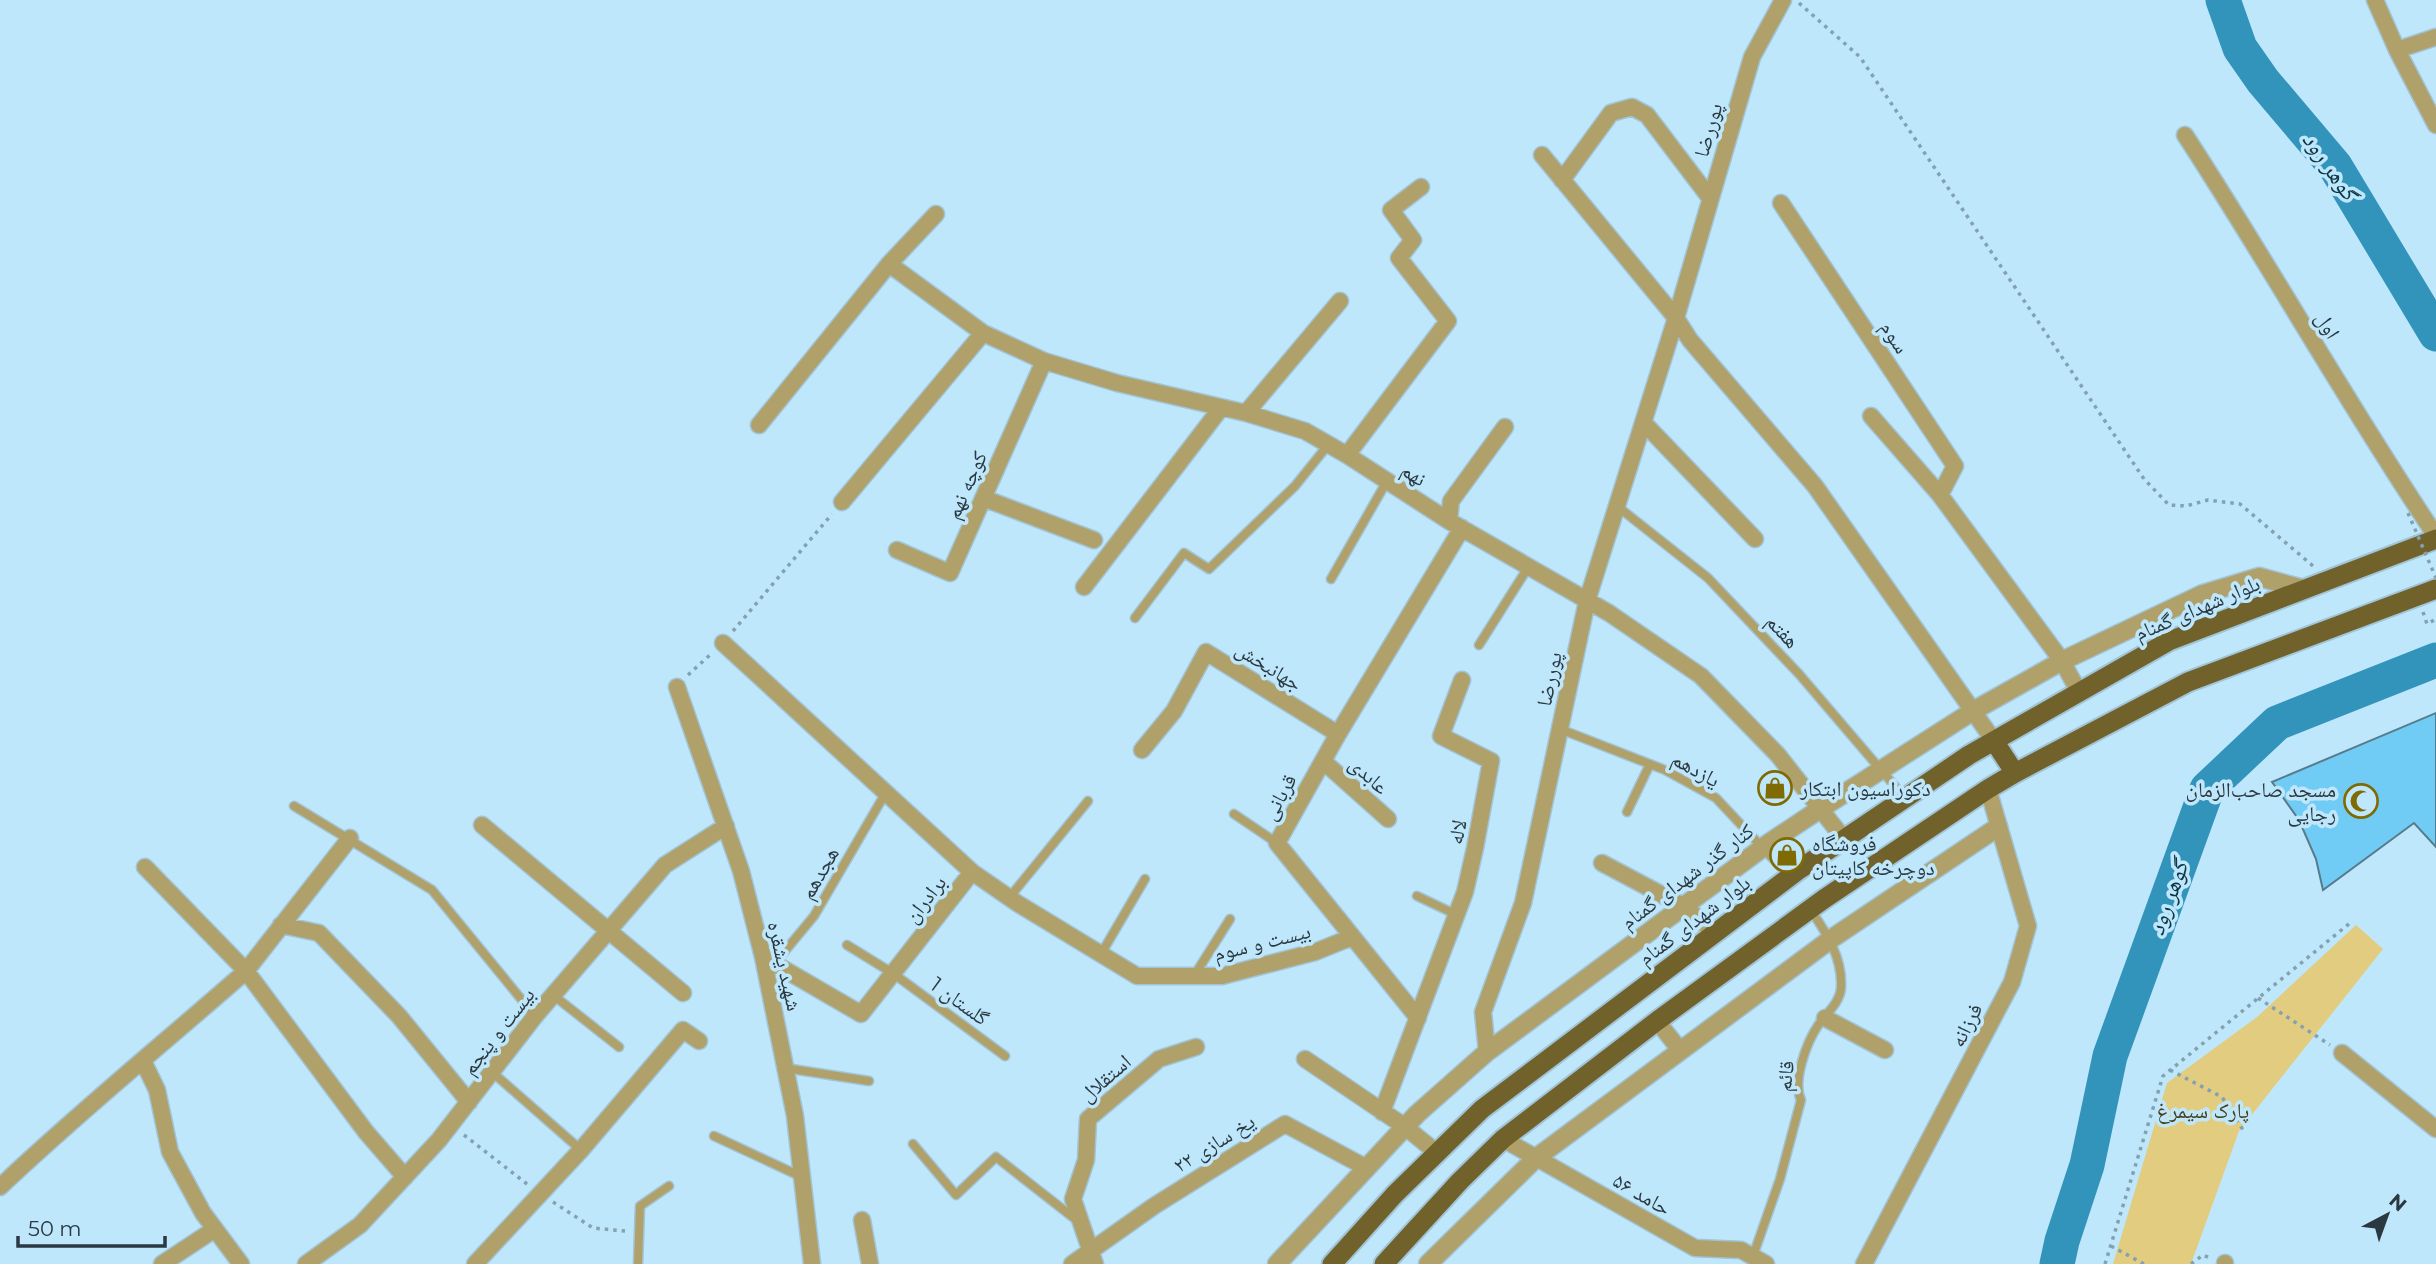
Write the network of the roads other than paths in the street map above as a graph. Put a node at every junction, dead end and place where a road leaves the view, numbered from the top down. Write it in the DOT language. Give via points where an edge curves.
graph roads {
  1 [pos="1783,0"];
  2 [pos="2375,0"];
  3 [pos="2436,37"];
  4 [pos="2397,50"];
  5 [pos="2436,125"];
  6 [pos="2185,135"];
  7 [pos="1542,155"];
  8 [pos="1562,180"];
  9 [pos="1421,187"];
  10 [pos="1710,198"];
  11 [pos="1781,203"];
  12 [pos="936,214"];
  13 [pos="889,264"];
  14 [pos="1340,301"];
  15 [pos="1676,318"];
  16 [pos="983,333"];
  17 [pos="1044,361"];
  18 [pos="1221,408"];
  19 [pos="1246,413"];
  20 [pos="1871,416"];
  21 [pos="1643,422"];
  22 [pos="759,425"];
  23 [pos="1505,426"];
  24 [pos="1328,445"];
  25 [pos="1347,455"];
  26 [pos="1387,481"];
  27 [pos="1940,495"];
  28 [pos="983,498"];
  29 [pos="842,502"];
  30 [pos="1617,506"];
  31 [pos="1456,525"];
  32 [pos="2436,537"];
  33 [pos="1755,539"];
  34 [pos="1094,540"];
  35 [pos="897,550"];
  36 [pos="1529,566"];
  37 [pos="1331,579"];
  38 [pos="1084,587"];
  39 [pos="2303,589"];
  40 [pos="2436,589"];
  41 [pos="1587,601"];
  42 [pos="1135,618"];
  43 [pos="723,643"];
  44 [pos="1479,645"];
  45 [pos="2062,661"];
  46 [pos="1462,680"];
  47 [pos="677,687"];
  48 [pos="2079,692"];
  49 [pos="1973,711"];
  50 [pos="1560,729"];
  51 [pos="1338,734"];
  52 [pos="1994,741"];
  53 [pos="1142,750"];
  54 [pos="1323,761"];
  55 [pos="1650,764"];
  56 [pos="1882,771"];
  57 [pos="2015,773"];
  58 [pos="1988,789"];
  59 [pos="885,794"];
  60 [pos="1905,798"];
  61 [pos="1088,802"];
  62 [pos="294,806"];
  63 [pos="1820,809"];
  64 [pos="1627,812"];
  65 [pos="1234,814"];
  66 [pos="1388,820"];
  67 [pos="482,825"];
  68 [pos="726,826"];
  69 [pos="1998,827"];
  70 [pos="350,838"];
  71 [pos="1844,839"];
  72 [pos="1277,843"];
  73 [pos="1763,847"];
  74 [pos="1602,863"];
  75 [pos="145,867"];
  76 [pos="972,872"];
  77 [pos="1790,877"];
  78 [pos="1145,879"];
  79 [pos="1417,896"];
  80 [pos="1009,898"];
  81 [pos="1685,907"];
  82 [pos="1810,909"];
  83 [pos="1457,915"];
  84 [pos="1230,919"];
  85 [pos="281,925"];
  86 [pos="608,931"];
  87 [pos="1715,933"];
  88 [pos="1352,937"];
  89 [pos="1831,939"];
  90 [pos="848,945"];
  91 [pos="1101,954"];
  92 [pos="769,960"];
  93 [pos="246,971"];
  94 [pos="894,974"];
  95 [pos="1138,976"];
  96 [pos="1194,976"];
  97 [pos="683,993"];
  98 [pos="553,995"];
  99 [pos="535,1016"];
  100 [pos="1418,1018"];
  101 [pos="1825,1018"];
  102 [pos="1657,1021"];
  103 [pos="699,1041"];
  104 [pos="619,1047"];
  105 [pos="1196,1047"];
  106 [pos="1680,1050"];
  107 [pos="1885,1050"];
  108 [pos="1487,1052"];
  109 [pos="2342,1053"];
  110 [pos="1005,1056"];
  111 [pos="1305,1059"];
  112 [pos="143,1061"];
  113 [pos="785,1068"];
  114 [pos="492,1072"];
  115 [pos="869,1081"];
  116 [pos="469,1101"];
  117 [pos="1382,1112"];
  118 [pos="1404,1126"];
  119 [pos="2436,1129"];
  120 [pos="714,1136"];
  121 [pos="1503,1139"];
  122 [pos="914,1144"];
  123 [pos="581,1150"];
  124 [pos="1436,1152"];
  125 [pos="1536,1158"];
  126 [pos="1365,1167"];
  127 [pos="405,1177"];
  128 [pos="802,1177"];
  129 [pos="669,1186"];
  130 [pos="0,1187"];
  131 [pos="862,1220"];
  132 [pos="1081,1224"];
  133 [pos="215,1229"];
  134 [pos="1707,1249"];
  135 [pos="1092,1258"];
  136 [pos="1760,1260"];
  137 [pos="162,1264"];
  138 [pos="241,1264"];
  139 [pos="306,1264"];
  140 [pos="475,1264"];
  141 [pos="638,1264"];
  142 [pos="812,1264"];
  143 [pos="870,1264"];
  144 [pos="1072,1264"];
  145 [pos="1277,1264"];
  146 [pos="1332,1264"];
  147 [pos="1384,1264"];
  148 [pos="1428,1264"];
  149 [pos="1694,1264"];
  150 [pos="1864,1264"];
  1 -- 10 [label="street, پوررضا" via="1752,57"];
  2 -- 4 [label="street"];
  3 -- 4 [label="street"];
  4 -- 5 [label="street"];
  6 -- 32 [label="street, اول"];
  7 -- 8 [label="street"];
  8 -- 10 [label="street" via="1611,113 1632,107 1647,115"];
  8 -- 15 [label="street"];
  9 -- 25 [label="street" via="1391,210 1413,240 1399,258 1448,321"];
  10 -- 15 [label="street, پوررضا"];
  11 -- 27 [label="street, سوم" via="1955,466"];
  12 -- 13 [label="street"];
  13 -- 16 [label="street, نهم"];
  13 -- 22 [label="street"];
  14 -- 19 [label="street"];
  15 -- 21 [label="street, پوررضا"];
  15 -- 49 [label="street" via="1815,486"];
  16 -- 17 [label="street, نهم"];
  16 -- 29 [label="street"];
  17 -- 18 [label="street, نهم"];
  17 -- 28 [label="street, کوچه نهم"];
  18 -- 19 [label="street, نهم"];
  18 -- 38 [label="street"];
  19 -- 24 [label="street, نهم" via="1305,431"];
  20 -- 27 [label="street"];
  21 -- 30 [label="street, پوررضا"];
  21 -- 33 [label="street"];
  23 -- 31 [label="street, قربانی" via="1451,501"];
  24 -- 25 [label="street, نهم"];
  24 -- 42 [label="lane" via="1295,486 1209,569 1184,553"];
  25 -- 26 [label="street, نهم"];
  26 -- 31 [label="street, نهم"];
  26 -- 37 [label="lane"];
  27 -- 45 [label="street"];
  28 -- 34 [label="street"];
  28 -- 35 [label="street, کوچه نهم" via="950,573"];
  30 -- 41 [label="street, پوررضا"];
  30 -- 56 [label="lane, هفتم" via="1708,578"];
  31 -- 36 [label="street, نهم"];
  31 -- 51 [label="street, قربانی"];
  32 -- 39 [label="highway, بلوار شهدای گمنام"];
  36 -- 41 [label="street, نهم"];
  36 -- 44 [label="lane"];
  39 -- 45 [label="street, کنار گذر شهدای گمنام" via="2259,577 2203,594"];
  39 -- 48 [label="highway, بلوار شهدای گمنام" via="2169,640"];
  40 -- 57 [label="highway" via="2188,682"];
  41 -- 50 [label="street, پوررضا"];
  41 -- 63 [label="street, نهم" via="1701,676 1778,755"];
  43 -- 59 [label="street"];
  45 -- 48 [label="street"];
  45 -- 49 [label="street, کنار گذر شهدای گمنام"];
  46 -- 83 [label="street, لاله" via="1441,736 1491,761"];
  47 -- 68 [label="street, شهید یشقره"];
  48 -- 52 [label="highway, بلوار شهدای گمنام"];
  49 -- 52 [label="street"];
  49 -- 56 [label="street, کنار گذر شهدای گمنام"];
  50 -- 55 [label="lane, یازدهم"];
  50 -- 108 [label="street, پوررضا" via="1523,902 1483,1012"];
  51 -- 53 [label="street, جهانبخش" via="1206,652 1174,710"];
  51 -- 54 [label="street, قربانی"];
  52 -- 57 [label="highway"];
  52 -- 60 [label="highway, بلوار شهدای گمنام"];
  54 -- 66 [label="street, عابدی"];
  54 -- 72 [label="street, قربانی"];
  55 -- 64 [label="lane"];
  55 -- 73 [label="lane, یازدهم" via="1716,798"];
  56 -- 60 [label="lane, هفتم"];
  56 -- 63 [label="street, کنار گذر شهدای گمنام"];
  57 -- 58 [label="highway"];
  58 -- 69 [label="street, فرزانه"];
  58 -- 82 [label="highway"];
  59 -- 76 [label="street"];
  59 -- 92 [label="lane, هجدهم" via="814,916"];
  60 -- 71 [label="highway, بلوار شهدای گمنام"];
  61 -- 80 [label="lane"];
  62 -- 70 [label="lane"];
  63 -- 71 [label="street, نهم"];
  63 -- 73 [label="street, کنار گذر شهدای گمنام"];
  65 -- 72 [label="lane"];
  67 -- 86 [label="street"];
  68 -- 86 [label="street, بیست و پنجم" via="665,865"];
  68 -- 92 [label="street, شهید یشقره"];
  69 -- 89 [label="street"];
  69 -- 150 [label="street, فرزانه" via="2028,926 2012,982"];
  70 -- 85 [label="street"];
  70 -- 99 [label="lane" via="432,890"];
  71 -- 77 [label="highway, بلوار شهدای گمنام"];
  72 -- 88 [label="street, قربانی"];
  73 -- 77 [label="lane, یازدهم"];
  73 -- 81 [label="street, کنار گذر شهدای گمنام"];
  74 -- 81 [label="street"];
  75 -- 93 [label="street"];
  76 -- 80 [label="street, برادران"];
  76 -- 94 [label="street, برادران"];
  77 -- 87 [label="highway, بلوار شهدای گمنام"];
  78 -- 91 [label="lane"];
  79 -- 83 [label="lane"];
  80 -- 91 [label="street, برادران"];
  81 -- 87 [label="street"];
  81 -- 108 [label="street, کنار گذر شهدای گمنام"];
  82 -- 89 [label="lane, قائم"];
  82 -- 102 [label="highway"];
  83 -- 100 [label="street, لاله"];
  84 -- 96 [label="lane"];
  85 -- 93 [label="street"];
  85 -- 116 [label="street" via="319,933 399,1016"];
  86 -- 97 [label="street"];
  86 -- 98 [label="street, بیست و پنجم"];
  87 -- 124 [label="highway, بلوار شهدای گمنام" via="1493,1101"];
  88 -- 96 [label="street, بیست و سوم" via="1315,952 1222,976"];
  88 -- 100 [label="street, قربانی"];
  89 -- 101 [label="lane, قائم" via="1841,989"];
  89 -- 106 [label="street"];
  90 -- 94 [label="lane, گلستان 1"];
  91 -- 95 [label="street, برادران"];
  92 -- 94 [label="street, برادران" via="861,1014"];
  92 -- 113 [label="street, شهید یشقره"];
  93 -- 112 [label="street"];
  93 -- 127 [label="street"];
  94 -- 110 [label="lane, گلستان 1"];
  95 -- 96 [label="street, بیست و سوم"];
  98 -- 99 [label="street, بیست و پنجم"];
  98 -- 104 [label="lane"];
  99 -- 114 [label="street, بیست و پنجم"];
  100 -- 117 [label="street"];
  101 -- 107 [label="street"];
  101 -- 136 [label="lane, قائم" via="1804,1057 1797,1092 1801,1100"];
  102 -- 106 [label="street"];
  102 -- 121 [label="highway"];
  103 -- 123 [label="street" via="683,1030"];
  105 -- 132 [label="street, استقلال" via="1159,1059 1088,1119 1086,1160 1073,1199"];
  106 -- 125 [label="street"];
  108 -- 118 [label="street, کنار گذر شهدای گمنام"];
  109 -- 119 [label="street"];
  111 -- 117 [label="street"];
  112 -- 130 [label="street"];
  112 -- 133 [label="street" via="156,1090 170,1152"];
  113 -- 115 [label="lane"];
  113 -- 128 [label="street, شهید یشقره"];
  114 -- 116 [label="street, بیست و پنجم"];
  114 -- 123 [label="lane"];
  116 -- 127 [label="street, بیست و پنجم"];
  117 -- 118 [label="street"];
  118 -- 124 [label="street"];
  118 -- 126 [label="street, کنار گذر شهدای گمنام"];
  120 -- 128 [label="lane"];
  121 -- 125 [label="street, حامد ۵۶"];
  121 -- 147 [label="highway"];
  122 -- 132 [label="lane" via="956,1195 996,1157"];
  123 -- 140 [label="street"];
  124 -- 146 [label="highway, بلوار شهدای گمنام"];
  125 -- 134 [label="street, حامد ۵۶" via="1695,1248"];
  125 -- 148 [label="street"];
  126 -- 135 [label="street, یخ سازی ۲۲" via="1285,1124 1154,1206"];
  126 -- 145 [label="street, کنار گذر شهدای گمنام"];
  127 -- 139 [label="street, بیست و پنجم" via="360,1225"];
  128 -- 142 [label="street, شهید یشقره"];
  129 -- 141 [label="lane" via="640,1206"];
  131 -- 143 [label="street"];
  132 -- 135 [label="street, استقلال"];
  133 -- 137 [label="street"];
  133 -- 138 [label="street"];
  134 -- 136 [label="street, حامد ۵۶" via="1741,1250"];
  134 -- 149 [label="street"];
  135 -- 144 [label="street"];
}
